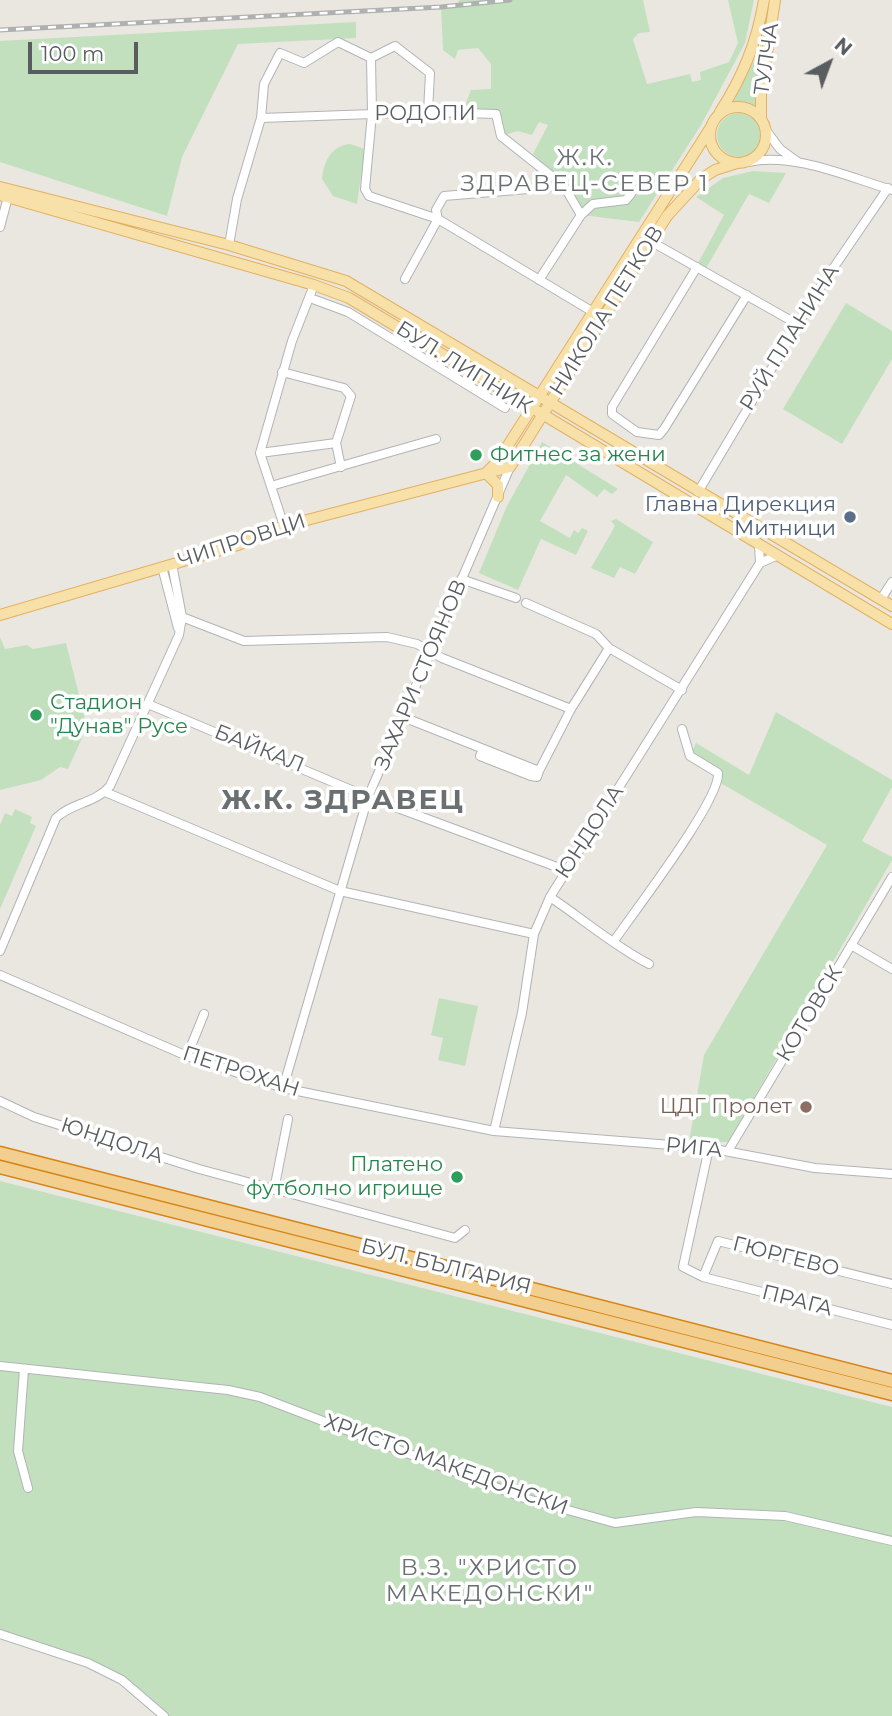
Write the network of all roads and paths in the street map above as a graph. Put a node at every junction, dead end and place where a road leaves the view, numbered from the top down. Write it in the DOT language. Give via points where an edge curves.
graph roads {
  1 [pos="764,0"];
  2 [pos="775,0"];
  3 [pos="371,58"];
  4 [pos="428,112"];
  5 [pos="372,114"];
  6 [pos="261,118"];
  7 [pos="761,119"];
  8 [pos="714,122"];
  9 [pos="765,130"];
  10 [pos="743,162"];
  11 [pos="800,164"];
  12 [pos="564,186"];
  13 [pos="0,187"];
  14 [pos="890,189"];
  15 [pos="631,194"];
  16 [pos="3,202"];
  17 [pos="581,215"];
  18 [pos="438,219"];
  19 [pos="0,227"];
  20 [pos="652,242"];
  21 [pos="229,245"];
  22 [pos="697,267"];
  23 [pos="405,279"];
  24 [pos="539,280"];
  25 [pos="314,285"];
  26 [pos="747,295"];
  27 [pos="310,298"];
  28 [pos="593,312"];
  29 [pos="603,318"];
  30 [pos="797,324"];
  31 [pos="282,372"];
  32 [pos="540,396"];
  33 [pos="550,402"];
  34 [pos="505,408"];
  35 [pos="531,410"];
  36 [pos="542,416"];
  37 [pos="436,439"];
  38 [pos="336,443"];
  39 [pos="260,453"];
  40 [pos="341,467"];
  41 [pos="510,467"];
  42 [pos="485,473"];
  43 [pos="271,486"];
  44 [pos="698,492"];
  45 [pos="498,497"];
  46 [pos="284,526"];
  47 [pos="759,546"];
  48 [pos="776,556"];
  49 [pos="760,563"];
  50 [pos="167,566"];
  51 [pos="461,579"];
  52 [pos="892,582"];
  53 [pos="516,598"];
  54 [pos="881,599"];
  55 [pos="526,603"];
  56 [pos="892,606"];
  57 [pos="0,615"];
  58 [pos="182,617"];
  59 [pos="892,624"];
  60 [pos="179,635"];
  61 [pos="609,648"];
  62 [pos="430,652"];
  63 [pos="682,690"];
  64 [pos="148,704"];
  65 [pos="571,709"];
  66 [pos="403,717"];
  67 [pos="682,729"];
  68 [pos="105,792"];
  69 [pos="368,797"];
  70 [pos="565,870"];
  71 [pos="892,877"];
  72 [pos="340,891"];
  73 [pos="550,897"];
  74 [pos="534,934"];
  75 [pos="614,941"];
  76 [pos="851,944"];
  77 [pos="0,951"];
  78 [pos="649,964"];
  79 [pos="892,969"];
  80 [pos="0,975"];
  81 [pos="204,1014"];
  82 [pos="187,1056"];
  83 [pos="284,1088"];
  84 [pos="0,1101"];
  85 [pos="288,1119"];
  86 [pos="494,1132"];
  87 [pos="709,1148"];
  88 [pos="728,1151"];
  89 [pos="0,1153"];
  90 [pos="0,1167"];
  91 [pos="892,1174"];
  92 [pos="274,1190"];
  93 [pos="465,1230"];
  94 [pos="703,1278"];
  95 [pos="892,1284"];
  96 [pos="892,1325"];
  97 [pos="0,1366"];
  98 [pos="24,1369"];
  99 [pos="892,1381"];
  100 [pos="892,1394"];
  101 [pos="28,1488"];
  102 [pos="892,1541"];
  103 [pos="0,1634"];
  104 [pos="164,1716"];
  1 -- 8 [label="main road, ТУЛЧА" via="746,66"];
  2 -- 7 [label="main road, ТУЛЧА"];
  3 -- 4 [label="street" via="395,46 428,71"];
  3 -- 5 [label="street"];
  3 -- 6 [label="street" via="342,42 308,63 280,53 264,84"];
  4 -- 5 [label="street, РОДОПИ"];
  4 -- 12 [label="street, РОДОПИ" via="496,114 501,136"];
  5 -- 6 [label="street, РОДОПИ"];
  5 -- 18 [label="street" via="366,193 372,199"];
  6 -- 21 [label="street"];
  7 -- 8 [label="main road" via="742,108 727,110"];
  7 -- 9 [label="main road"];
  8 -- 10 [label="main road" via="711,141 718,154"];
  8 -- 28 [label="main road, НИКОЛА ПЕТКОВ"];
  9 -- 10 [label="main road" via="761,152"];
  9 -- 11 [label="street"];
  10 -- 11 [label="street" via="772,158"];
  10 -- 20 [label="main road, НИКОЛА ПЕТКОВ" via="701,179 667,216"];
  11 -- 14 [label="street"];
  12 -- 17 [label="street, РОДОПИ"];
  12 -- 18 [label="street" via="444,197 436,209"];
  13 -- 21 [label="main road, БУЛ. ЛИПНИК"];
  14 -- 30 [label="street, РУЙ ПЛАНИНА"];
  15 -- 17 [label="street" via="626,200 593,204"];
  16 -- 19 [label="street"];
  16 -- 25 [label="main road, БУЛ. ЛИПНИК"];
  17 -- 24 [label="street"];
  18 -- 23 [label="street"];
  18 -- 24 [label="street"];
  20 -- 22 [label="street"];
  20 -- 29 [label="main road, НИКОЛА ПЕТКОВ"];
  21 -- 32 [label="main road, БУЛ. ЛИПНИК" via="346,281"];
  22 -- 26 [label="street"];
  22 -- 26 [label="street" via="612,407 612,414 637,432 659,435 664,429"];
  24 -- 28 [label="street"];
  25 -- 27 [label="street"];
  25 -- 35 [label="main road, БУЛ. ЛИПНИК" via="349,298"];
  26 -- 30 [label="street"];
  27 -- 31 [label="street"];
  27 -- 34 [label="street" via="348,312"];
  28 -- 29 [label="street"];
  28 -- 32 [label="main road, НИКОЛА ПЕТКОВ"];
  29 -- 33 [label="main road, НИКОЛА ПЕТКОВ"];
  30 -- 44 [label="street, РУЙ ПЛАНИНА"];
  31 -- 38 [label="street" via="344,388 351,396"];
  31 -- 39 [label="street"];
  32 -- 33 [label="main road, БУЛ. ЛИПНИК"];
  32 -- 35 [label="main road, НИКОЛА ПЕТКОВ"];
  33 -- 36 [label="main road, НИКОЛА ПЕТКОВ"];
  33 -- 44 [label="main road, БУЛ. ЛИПНИК"];
  35 -- 36 [label="main road, БУЛ. ЛИПНИК"];
  35 -- 42 [label="main road, НИКОЛА ПЕТКОВ"];
  36 -- 41 [label="main road, НИКОЛА ПЕТКОВ"];
  36 -- 47 [label="main road, БУЛ. ЛИПНИК"];
  37 -- 40 [label="street"];
  38 -- 39 [label="street"];
  38 -- 40 [label="street"];
  39 -- 43 [label="street"];
  40 -- 43 [label="street"];
  41 -- 42 [label="main road"];
  41 -- 45 [label="street, ЗАХАРИ СТОЯНОВ"];
  42 -- 45 [label="main road" via="498,485"];
  42 -- 46 [label="main road, ЧИПРОВЦИ"];
  43 -- 46 [label="street"];
  44 -- 54 [label="main road, БУЛ. ЛИПНИК"];
  45 -- 51 [label="street, ЗАХАРИ СТОЯНОВ"];
  46 -- 50 [label="main road, ЧИПРОВЦИ"];
  47 -- 48 [label="main road, БУЛ. ЛИПНИК"];
  47 -- 49 [label="street"];
  48 -- 49 [label="street"];
  48 -- 59 [label="main road, БУЛ. ЛИПНИК"];
  49 -- 63 [label="street, ЮНДОЛА"];
  50 -- 57 [label="main road, ЧИПРОВЦИ"];
  50 -- 58 [label="street"];
  50 -- 60 [label="street"];
  51 -- 53 [label="street"];
  51 -- 62 [label="street, ЗАХАРИ СТОЯНОВ"];
  52 -- 54 [label="street"];
  54 -- 56 [label="main road, БУЛ. ЛИПНИК"];
  55 -- 61 [label="street" via="596,634"];
  58 -- 60 [label="street"];
  58 -- 62 [label="street" via="244,641 387,637"];
  60 -- 64 [label="street"];
  61 -- 63 [label="street"];
  61 -- 65 [label="street"];
  62 -- 65 [label="street"];
  62 -- 66 [label="street, ЗАХАРИ СТОЯНОВ"];
  63 -- 70 [label="street, ЮНДОЛА"];
  64 -- 68 [label="street"];
  64 -- 69 [label="street, БАЙКАЛ"];
  65 -- 66 [label="street" via="539,771"];
  66 -- 69 [label="street, ЗАХАРИ СТОЯНОВ"];
  67 -- 75 [label="street" via="690,756 718,773 719,782"];
  68 -- 72 [label="street"];
  68 -- 77 [label="street" via="56,818"];
  69 -- 70 [label="street, БАЙКАЛ"];
  69 -- 72 [label="street, ЗАХАРИ СТОЯНОВ"];
  70 -- 73 [label="street, ЮНДОЛА"];
  71 -- 76 [label="street, КОТОВСК"];
  72 -- 74 [label="street"];
  72 -- 83 [label="street, ЗАХАРИ СТОЯНОВ"];
  73 -- 74 [label="street, ЮНДОЛА"];
  73 -- 75 [label="street"];
  74 -- 86 [label="street, ЮНДОЛА" via="522,1013"];
  75 -- 78 [label="street"];
  76 -- 79 [label="street"];
  76 -- 88 [label="street, КОТОВСК"];
  80 -- 82 [label="street, ПЕТРОХАН"];
  81 -- 82 [label="street"];
  82 -- 83 [label="street, ПЕТРОХАН"];
  83 -- 86 [label="street, ПЕТРОХАН"];
  84 -- 92 [label="street, ЮНДОЛА" via="34,1117"];
  85 -- 92 [label="street"];
  86 -- 87 [label="street, РИГА"];
  87 -- 88 [label="street, РИГА"];
  87 -- 94 [label="street" via="683,1267"];
  88 -- 91 [label="street, РИГА" via="815,1168"];
  89 -- 99 [label="highway, БУЛ. БЪЛГАРИЯ"];
  90 -- 100 [label="highway, БУЛ. БЪЛГАРИЯ"];
  92 -- 93 [label="street, ЮНДОЛА" via="455,1238"];
  94 -- 95 [label="street, ГЮРГЕВО" via="718,1241"];
  94 -- 96 [label="street, ПРАГА"];
  97 -- 98 [label="street, ХРИСТО МАКЕДОНСКИ"];
  98 -- 101 [label="street" via="18,1451"];
  98 -- 102 [label="street, ХРИСТО МАКЕДОНСКИ" via="260,1397 524,1498 615,1524 696,1512 785,1516"];
  103 -- 104 [label="street" via="88,1663 122,1680"];
}
